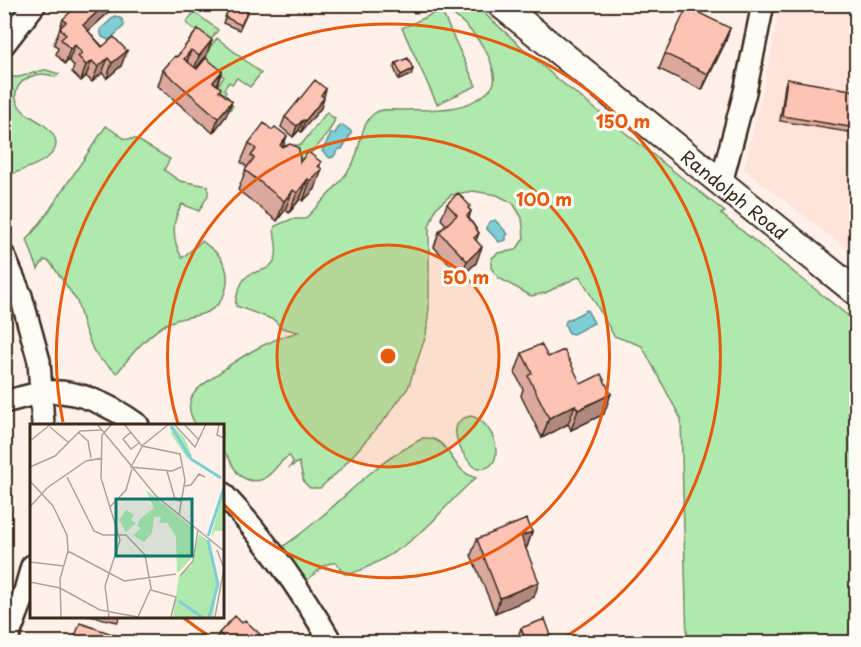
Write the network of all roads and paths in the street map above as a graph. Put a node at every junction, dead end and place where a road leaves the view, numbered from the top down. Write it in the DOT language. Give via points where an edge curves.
graph roads {
  1 [pos="35,4"];
  2 [pos="500,4"];
  3 [pos="763,4"];
  4 [pos="4,44"];
  5 [pos="721,183"];
  6 [pos="4,256"];
  7 [pos="856,292"];
  8 [pos="42,393"];
  9 [pos="4,402"];
  10 [pos="43,424"];
  11 [pos="136,424"];
  12 [pos="224,495"];
  13 [pos="30,573"];
  14 [pos="6,642"];
  15 [pos="331,642"];
  1 -- 4 [label="street"];
  2 -- 5 [label="main road, Randolph Road"];
  3 -- 5 [label="street"];
  5 -- 7 [label="main road, Randolph Road"];
  6 -- 8 [label="street" via="33,336"];
  8 -- 9 [label="street"];
  8 -- 10 [label="street"];
  8 -- 11 [label="street" via="70,394 102,404"];
  12 -- 15 [label="street" via="288,573"];
  13 -- 14 [label="street"];
}
